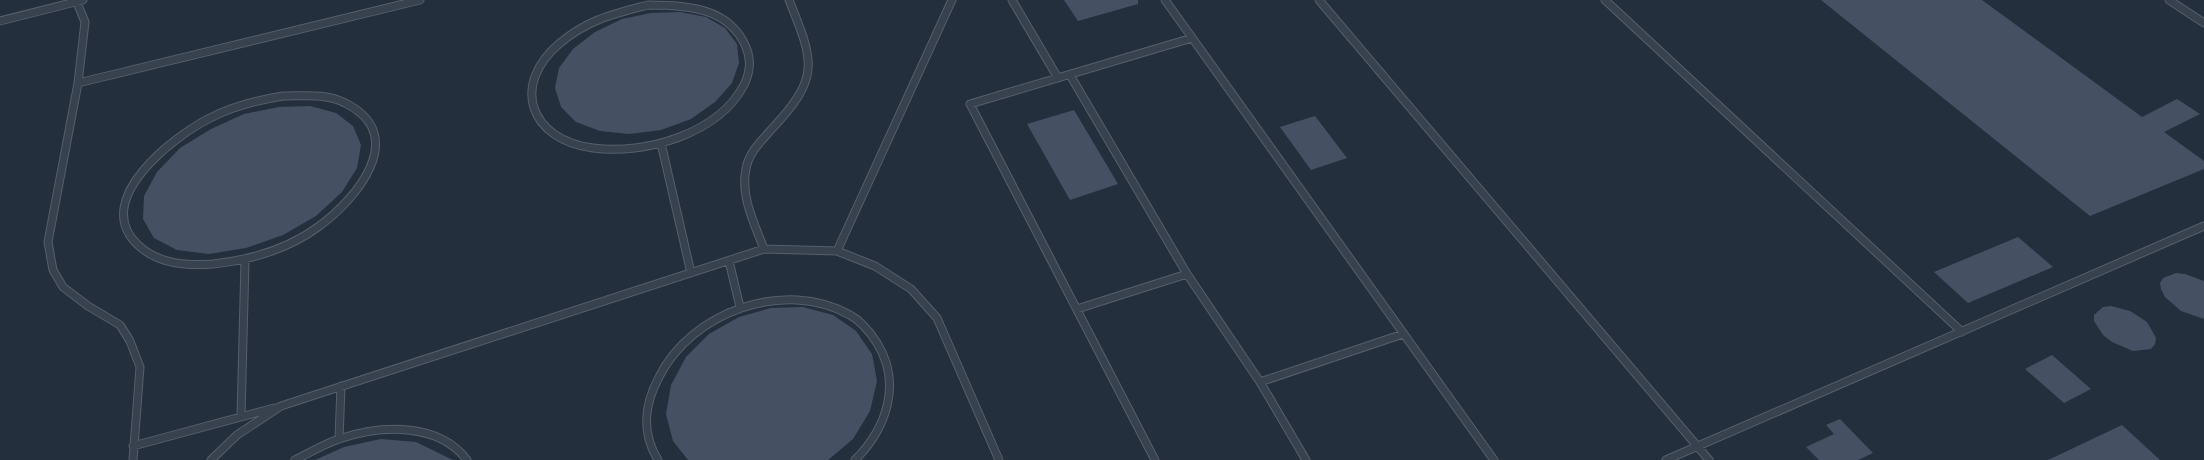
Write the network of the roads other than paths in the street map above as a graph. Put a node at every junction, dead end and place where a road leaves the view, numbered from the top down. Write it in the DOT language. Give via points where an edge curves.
graph roads {
  1 [pos="420,0"];
  2 [pos="789,0"];
  3 [pos="952,0"];
  4 [pos="1012,0"];
  5 [pos="1165,0"];
  6 [pos="1319,0"];
  7 [pos="1605,0"];
  8 [pos="2169,0"];
  9 [pos="79,1"];
  10 [pos="0,21"];
  11 [pos="2204,23"];
  12 [pos="1192,38"];
  13 [pos="1070,75"];
  14 [pos="1058,78"];
  15 [pos="78,83"];
  16 [pos="661,144"];
  17 [pos="2204,226"];
  18 [pos="764,249"];
  19 [pos="837,251"];
  20 [pos="245,260"];
  21 [pos="730,261"];
  22 [pos="691,273"];
  23 [pos="1187,274"];
  24 [pos="740,307"];
  25 [pos="1076,309"];
  26 [pos="1962,332"];
  27 [pos="1403,334"];
  28 [pos="1260,382"];
  29 [pos="341,386"];
  30 [pos="280,406"];
  31 [pos="241,416"];
  32 [pos="339,439"];
  33 [pos="133,446"];
  34 [pos="1698,447"];
  35 [pos="133,460"];
  36 [pos="210,460"];
  37 [pos="295,460"];
  38 [pos="467,460"];
  39 [pos="658,460"];
  40 [pos="856,460"];
  41 [pos="999,460"];
  42 [pos="1155,460"];
  43 [pos="1306,460"];
  44 [pos="1494,460"];
  45 [pos="1666,460"];
  46 [pos="1709,460"];
  1 -- 15 [label="lane"];
  2 -- 18 [label="lane" via="807,46 809,65 804,88 794,105 753,150 745,172 745,191"];
  3 -- 19 [label="lane"];
  4 -- 14 [label="lane"];
  5 -- 12 [label="lane"];
  6 -- 34 [label="lane"];
  7 -- 26 [label="lane"];
  8 -- 11 [label="lane"];
  9 -- 10 [label="lane"];
  9 -- 15 [label="lane" via="85,22"];
  12 -- 13 [label="lane"];
  12 -- 27 [label="lane"];
  13 -- 14 [label="lane"];
  13 -- 23 [label="lane"];
  14 -- 25 [label="lane" via="970,104"];
  15 -- 33 [label="lane" via="48,242 53,270 63,287 120,325 130,341 140,367"];
  16 -- 16 [label="lane" via="635,149 599,150 569,143 546,129 533,109 532,87 541,64 559,43 616,12 648,6 680,5 708,11 731,23 745,40 750,61 745,84 728,106 703,126"];
  16 -- 22 [label="lane"];
  17 -- 26 [label="lane"];
  18 -- 19 [label="lane"];
  18 -- 21 [label="lane"];
  19 -- 41 [label="lane" via="875,266 911,289 937,318"];
  20 -- 20 [label="lane" via="220,264 182,265 151,256 131,240 124,217 130,191 147,165 174,140 208,119 245,104 282,96 317,96 345,103 366,117 376,136 374,161 361,187 336,214 302,237"];
  20 -- 31 [label="lane"];
  21 -- 22 [label="lane"];
  21 -- 24 [label="lane"];
  22 -- 29 [label="lane"];
  23 -- 25 [label="lane"];
  23 -- 28 [label="lane"];
  24 -- 39 [label="lane" via="706,324 677,348 657,378 646,410 649,443"];
  24 -- 40 [label="lane" via="780,299 818,302 851,315 876,337 890,367 890,402 875,438"];
  25 -- 42 [label="lane"];
  26 -- 34 [label="lane"];
  27 -- 28 [label="lane"];
  27 -- 44 [label="lane"];
  28 -- 43 [label="lane"];
  29 -- 30 [label="lane"];
  29 -- 32 [label="lane"];
  30 -- 31 [label="lane"];
  30 -- 36 [label="lane" via="237,435"];
  31 -- 33 [label="lane"];
  32 -- 37 [label="lane"];
  32 -- 38 [label="lane" via="384,430 425,432 458,448"];
  33 -- 35 [label="lane"];
  34 -- 45 [label="lane"];
  34 -- 46 [label="lane"];
}
